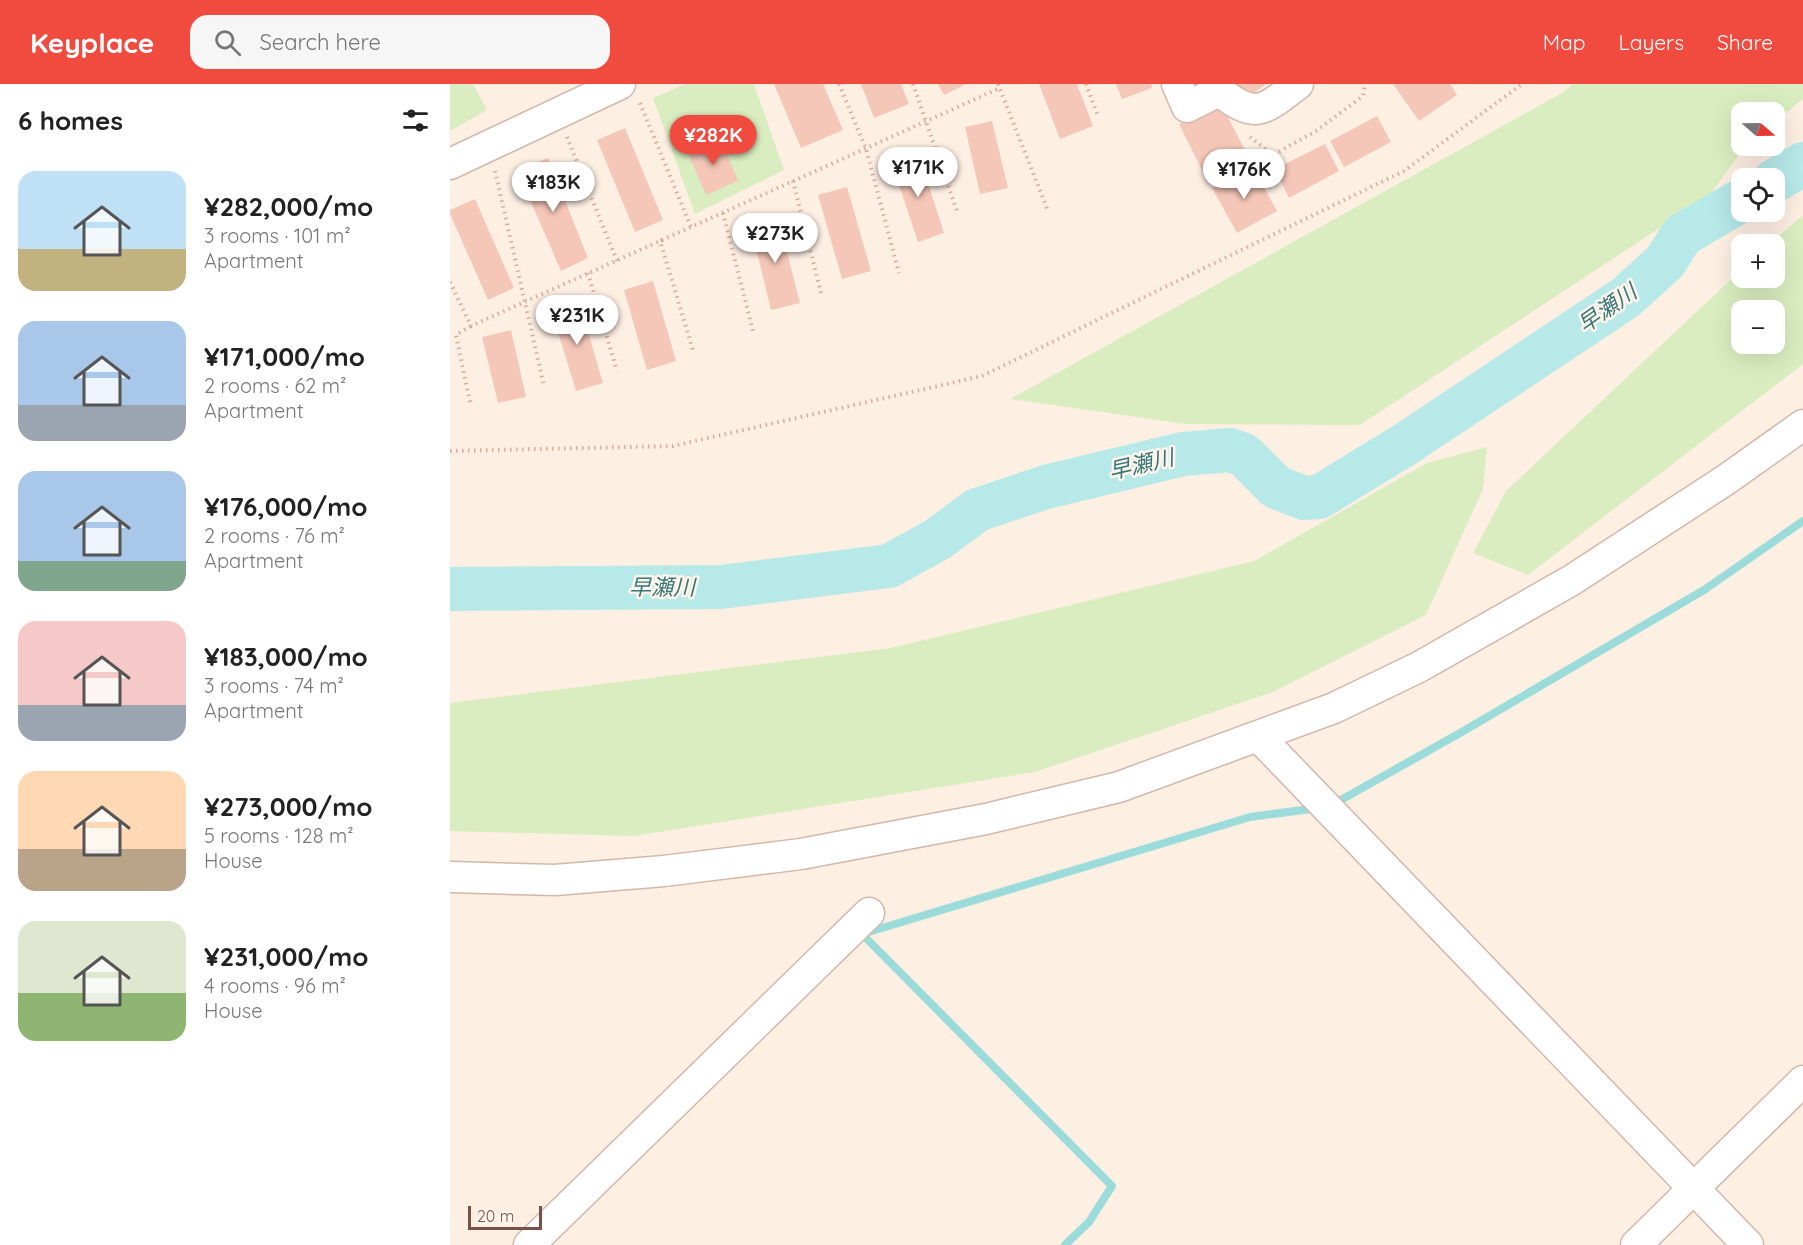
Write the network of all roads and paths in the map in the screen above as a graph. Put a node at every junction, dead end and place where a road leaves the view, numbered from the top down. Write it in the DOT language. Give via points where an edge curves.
graph roads {
  1 [pos="839,84"];
  2 [pos="913,84"];
  3 [pos="1086,84"];
  4 [pos="1177,84"];
  5 [pos="1298,84"];
  6 [pos="1365,84"];
  7 [pos="1522,84"];
  8 [pos="999,86"];
  9 [pos="628,89"];
  10 [pos="1241,108"];
  11 [pos="558,114"];
  12 [pos="1098,116"];
  13 [pos="489,147"];
  14 [pos="866,148"];
  15 [pos="450,164"];
  16 [pos="793,181"];
  17 [pos="1048,212"];
  18 [pos="723,213"];
  19 [pos="958,214"];
  20 [pos="692,227"];
  21 [pos="660,241"];
  22 [pos="617,261"];
  23 [pos="588,273"];
  24 [pos="899,273"];
  25 [pos="450,282"];
  26 [pos="821,293"];
  27 [pos="526,302"];
  28 [pos="471,326"];
  29 [pos="754,335"];
  30 [pos="693,350"];
  31 [pos="617,371"];
  32 [pos="544,386"];
  33 [pos="470,402"];
  34 [pos="1803,425"];
  35 [pos="450,451"];
  36 [pos="1260,738"];
  37 [pos="450,877"];
  38 [pos="869,913"];
  39 [pos="1803,1081"];
  40 [pos="1694,1187"];
  41 [pos="529,1245"];
  42 [pos="1636,1245"];
  43 [pos="1748,1245"];
  1 -- 14 [label="path"];
  2 -- 19 [label="path"];
  3 -- 12 [label="path"];
  4 -- 10 [label="street" via="1187,107 1219,91"];
  5 -- 10 [label="street" via="1261,109"];
  6 -- 10 [label="path" via="1363,96 1316,131 1273,155 1245,134"];
  7 -- 35 [label="path" via="1404,171 982,376 674,446"];
  8 -- 14 [label="path"];
  8 -- 17 [label="path"];
  9 -- 11 [label="street"];
  9 -- 20 [label="path"];
  11 -- 13 [label="street"];
  11 -- 22 [label="path"];
  13 -- 15 [label="street"];
  13 -- 27 [label="path"];
  14 -- 16 [label="path"];
  14 -- 24 [label="path"];
  16 -- 18 [label="path"];
  16 -- 26 [label="path"];
  18 -- 20 [label="path"];
  18 -- 29 [label="path"];
  20 -- 21 [label="path"];
  21 -- 22 [label="path"];
  21 -- 30 [label="path"];
  22 -- 23 [label="path"];
  23 -- 27 [label="path"];
  23 -- 31 [label="path"];
  25 -- 28 [label="path"];
  27 -- 28 [label="path"];
  27 -- 32 [label="path"];
  28 -- 33 [label="path" via="456,335"];
  34 -- 36 [label="street" via="1562,586 1419,668"];
  36 -- 37 [label="street" via="1119,788 986,819 801,854 555,880"];
  36 -- 40 [label="street"];
  38 -- 41 [label="street"];
  39 -- 40 [label="street"];
  40 -- 42 [label="street"];
  40 -- 43 [label="street"];
}
